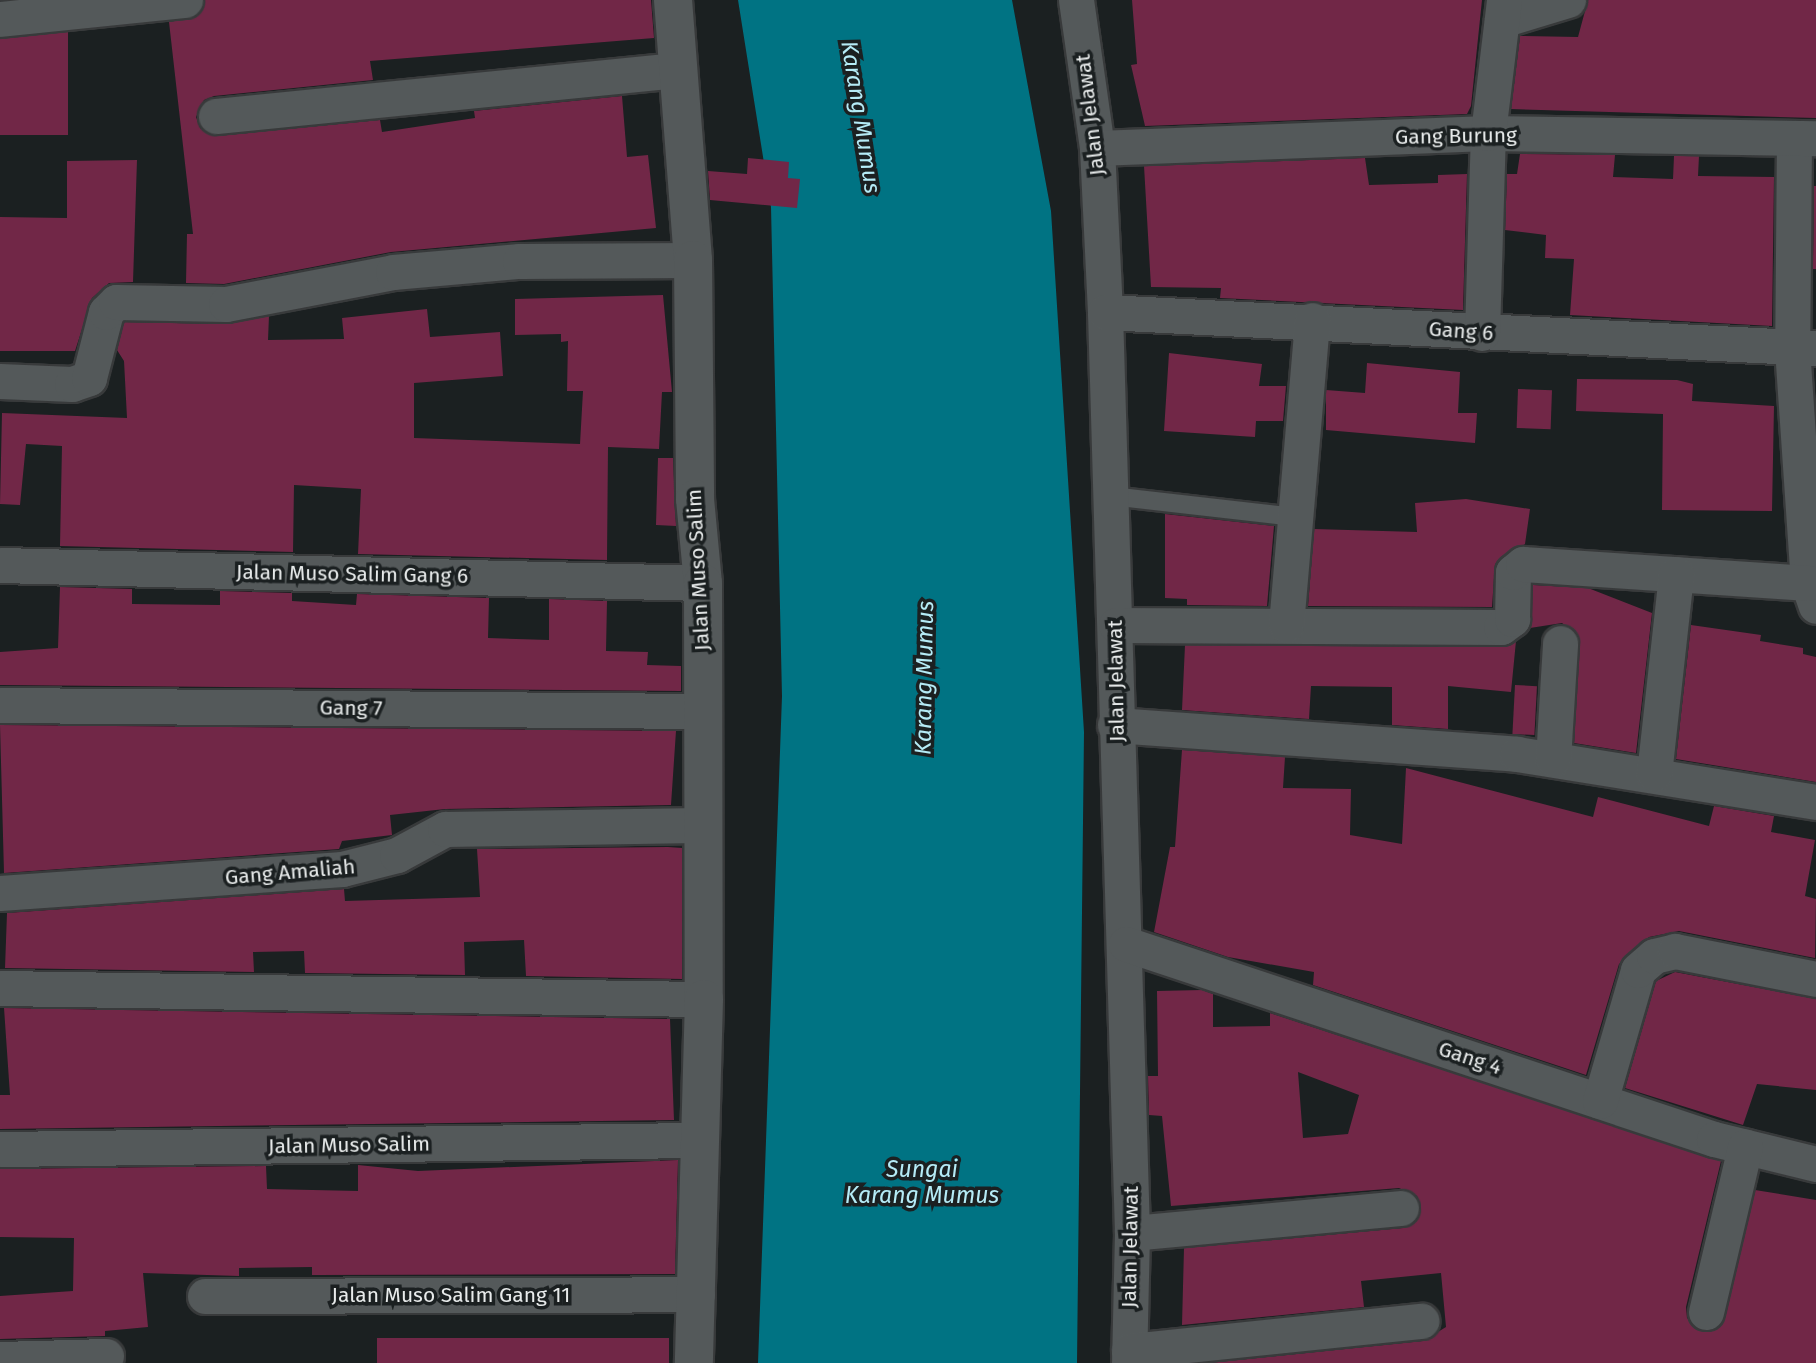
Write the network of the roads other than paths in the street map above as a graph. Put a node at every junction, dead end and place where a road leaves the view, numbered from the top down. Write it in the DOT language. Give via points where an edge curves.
graph roads {
  1 [pos="185,0"];
  2 [pos="673,0"];
  3 [pos="1076,0"];
  4 [pos="1568,0"];
  5 [pos="1503,10"];
  6 [pos="0,19"];
  7 [pos="677,70"];
  8 [pos="216,116"];
  9 [pos="1488,134"];
  10 [pos="1805,139"];
  11 [pos="1097,149"];
  12 [pos="693,260"];
  13 [pos="1105,312"];
  14 [pos="1312,320"];
  15 [pos="1482,333"];
  16 [pos="1804,348"];
  17 [pos="0,381"];
  18 [pos="1111,496"];
  19 [pos="1295,517"];
  20 [pos="0,565"];
  21 [pos="1676,574"];
  22 [pos="703,583"];
  23 [pos="1812,594"];
  24 [pos="1116,625"];
  25 [pos="1286,625"];
  26 [pos="1560,643"];
  27 [pos="0,705"];
  28 [pos="702,711"];
  29 [pos="1115,725"];
  30 [pos="1553,760"];
  31 [pos="1654,774"];
  32 [pos="1816,802"];
  33 [pos="699,825"];
  34 [pos="0,893"];
  35 [pos="1126,944"];
  36 [pos="1816,979"];
  37 [pos="0,988"];
  38 [pos="704,999"];
  39 [pos="1600,1101"];
  40 [pos="698,1140"];
  41 [pos="1745,1147"];
  42 [pos="0,1149"];
  43 [pos="1816,1164"];
  44 [pos="1401,1208"];
  45 [pos="1132,1233"];
  46 [pos="697,1294"];
  47 [pos="205,1296"];
  48 [pos="1706,1312"];
  49 [pos="1421,1321"];
  50 [pos="106,1356"];
  51 [pos="1129,1357"];
  52 [pos="0,1359"];
  53 [pos="694,1363"];
  1 -- 6 [label="street"];
  2 -- 7 [label="street, Jalan Muso Salim"];
  3 -- 11 [label="street, Jalan Jelawat"];
  4 -- 5 [label="street"];
  5 -- 9 [label="street"];
  7 -- 8 [label="street"];
  7 -- 12 [label="street, Jalan Muso Salim"];
  9 -- 10 [label="street, Gang Burung"];
  9 -- 11 [label="street, Gang Burung"];
  9 -- 15 [label="street"];
  10 -- 16 [label="street"];
  11 -- 13 [label="street, Jalan Jelawat"];
  12 -- 17 [label="street" via="520,261 393,272 226,304 116,302 106,312 89,378 72,384"];
  12 -- 22 [label="street, Jalan Muso Salim" via="695,499"];
  13 -- 14 [label="street, Gang 6"];
  13 -- 18 [label="street, Jalan Jelawat"];
  14 -- 15 [label="street, Gang 6"];
  14 -- 19 [label="street"];
  15 -- 16 [label="street, Gang 6"];
  16 -- 23 [label="street"];
  18 -- 19 [label="lane"];
  18 -- 24 [label="street, Jalan Jelawat"];
  19 -- 25 [label="street"];
  20 -- 22 [label="street, Jalan Muso Salim Gang 6"];
  21 -- 23 [label="street"];
  21 -- 25 [label="street" via="1523,564 1513,572 1512,620 1501,627"];
  21 -- 31 [label="street"];
  22 -- 28 [label="street, Jalan Muso Salim"];
  24 -- 25 [label="street"];
  24 -- 29 [label="street, Jalan Jelawat"];
  26 -- 30 [label="street"];
  27 -- 28 [label="street, Gang 7"];
  28 -- 33 [label="street, Jalan Muso Salim"];
  29 -- 30 [label="street"];
  29 -- 35 [label="street, Jalan Jelawat"];
  30 -- 31 [label="street"];
  31 -- 32 [label="street"];
  33 -- 34 [label="street, Gang Amaliah" via="445,829 397,855 342,869"];
  33 -- 38 [label="street, Jalan Muso Salim"];
  35 -- 39 [label="street, Gang 4"];
  35 -- 45 [label="street, Jalan Jelawat"];
  36 -- 39 [label="street" via="1688,953 1654,956 1638,970"];
  37 -- 38 [label="street"];
  38 -- 40 [label="street, Jalan Muso Salim"];
  39 -- 41 [label="street, Gang 4"];
  40 -- 42 [label="street, Jalan Muso Salim"];
  40 -- 46 [label="street, Jalan Muso Salim"];
  41 -- 43 [label="street, Gang 4"];
  41 -- 48 [label="street"];
  44 -- 45 [label="street"];
  45 -- 51 [label="street, Jalan Jelawat"];
  46 -- 47 [label="street, Jalan Muso Salim Gang 11"];
  46 -- 53 [label="street, Jalan Muso Salim"];
  49 -- 51 [label="street"];
  50 -- 52 [label="street"];
}
